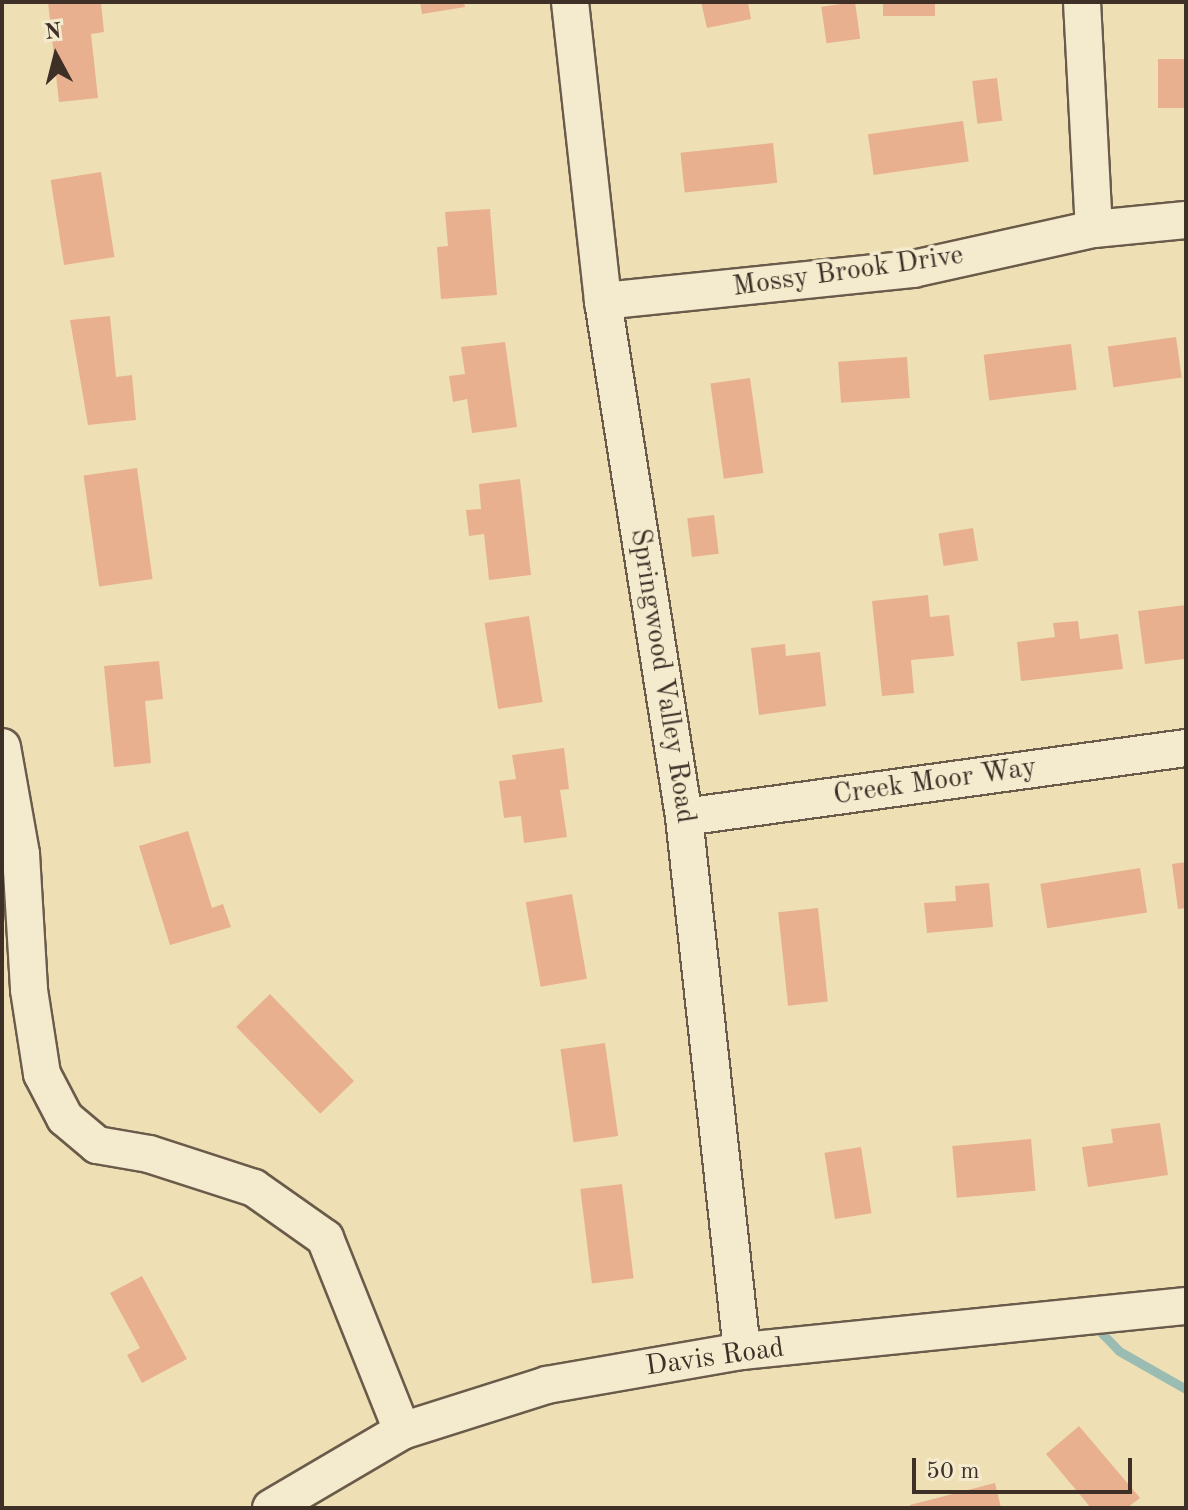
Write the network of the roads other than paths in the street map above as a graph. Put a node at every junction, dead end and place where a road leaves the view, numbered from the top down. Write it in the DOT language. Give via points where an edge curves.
graph roads {
  1 [pos="570,2"];
  2 [pos="1082,2"];
  3 [pos="1186,220"];
  4 [pos="1094,229"];
  5 [pos="603,301"];
  6 [pos="2,747"];
  7 [pos="1186,748"];
  8 [pos="684,817"];
  9 [pos="1186,1306"];
  10 [pos="742,1351"];
  11 [pos="402,1431"];
  12 [pos="314,1496"];
  13 [pos="271,1508"];
  1 -- 5 [label="street, Springwood Valley Road"];
  2 -- 4 [label="street"];
  3 -- 4 [label="street, Mossy Brook Drive"];
  4 -- 5 [label="street, Mossy Brook Drive" via="913,269"];
  5 -- 8 [label="street, Springwood Valley Road"];
  6 -- 11 [label="street" via="21,854 29,990 42,1074 65,1118 97,1145 149,1154 254,1188 325,1238"];
  7 -- 8 [label="street, Creek Moor Way"];
  8 -- 10 [label="street, Springwood Valley Road"];
  9 -- 10 [label="street, Davis Road"];
  10 -- 11 [label="street, Davis Road" via="547,1385"];
  11 -- 12 [label="street, Davis Road"];
  12 -- 13 [label="street, Davis Road"];
}
